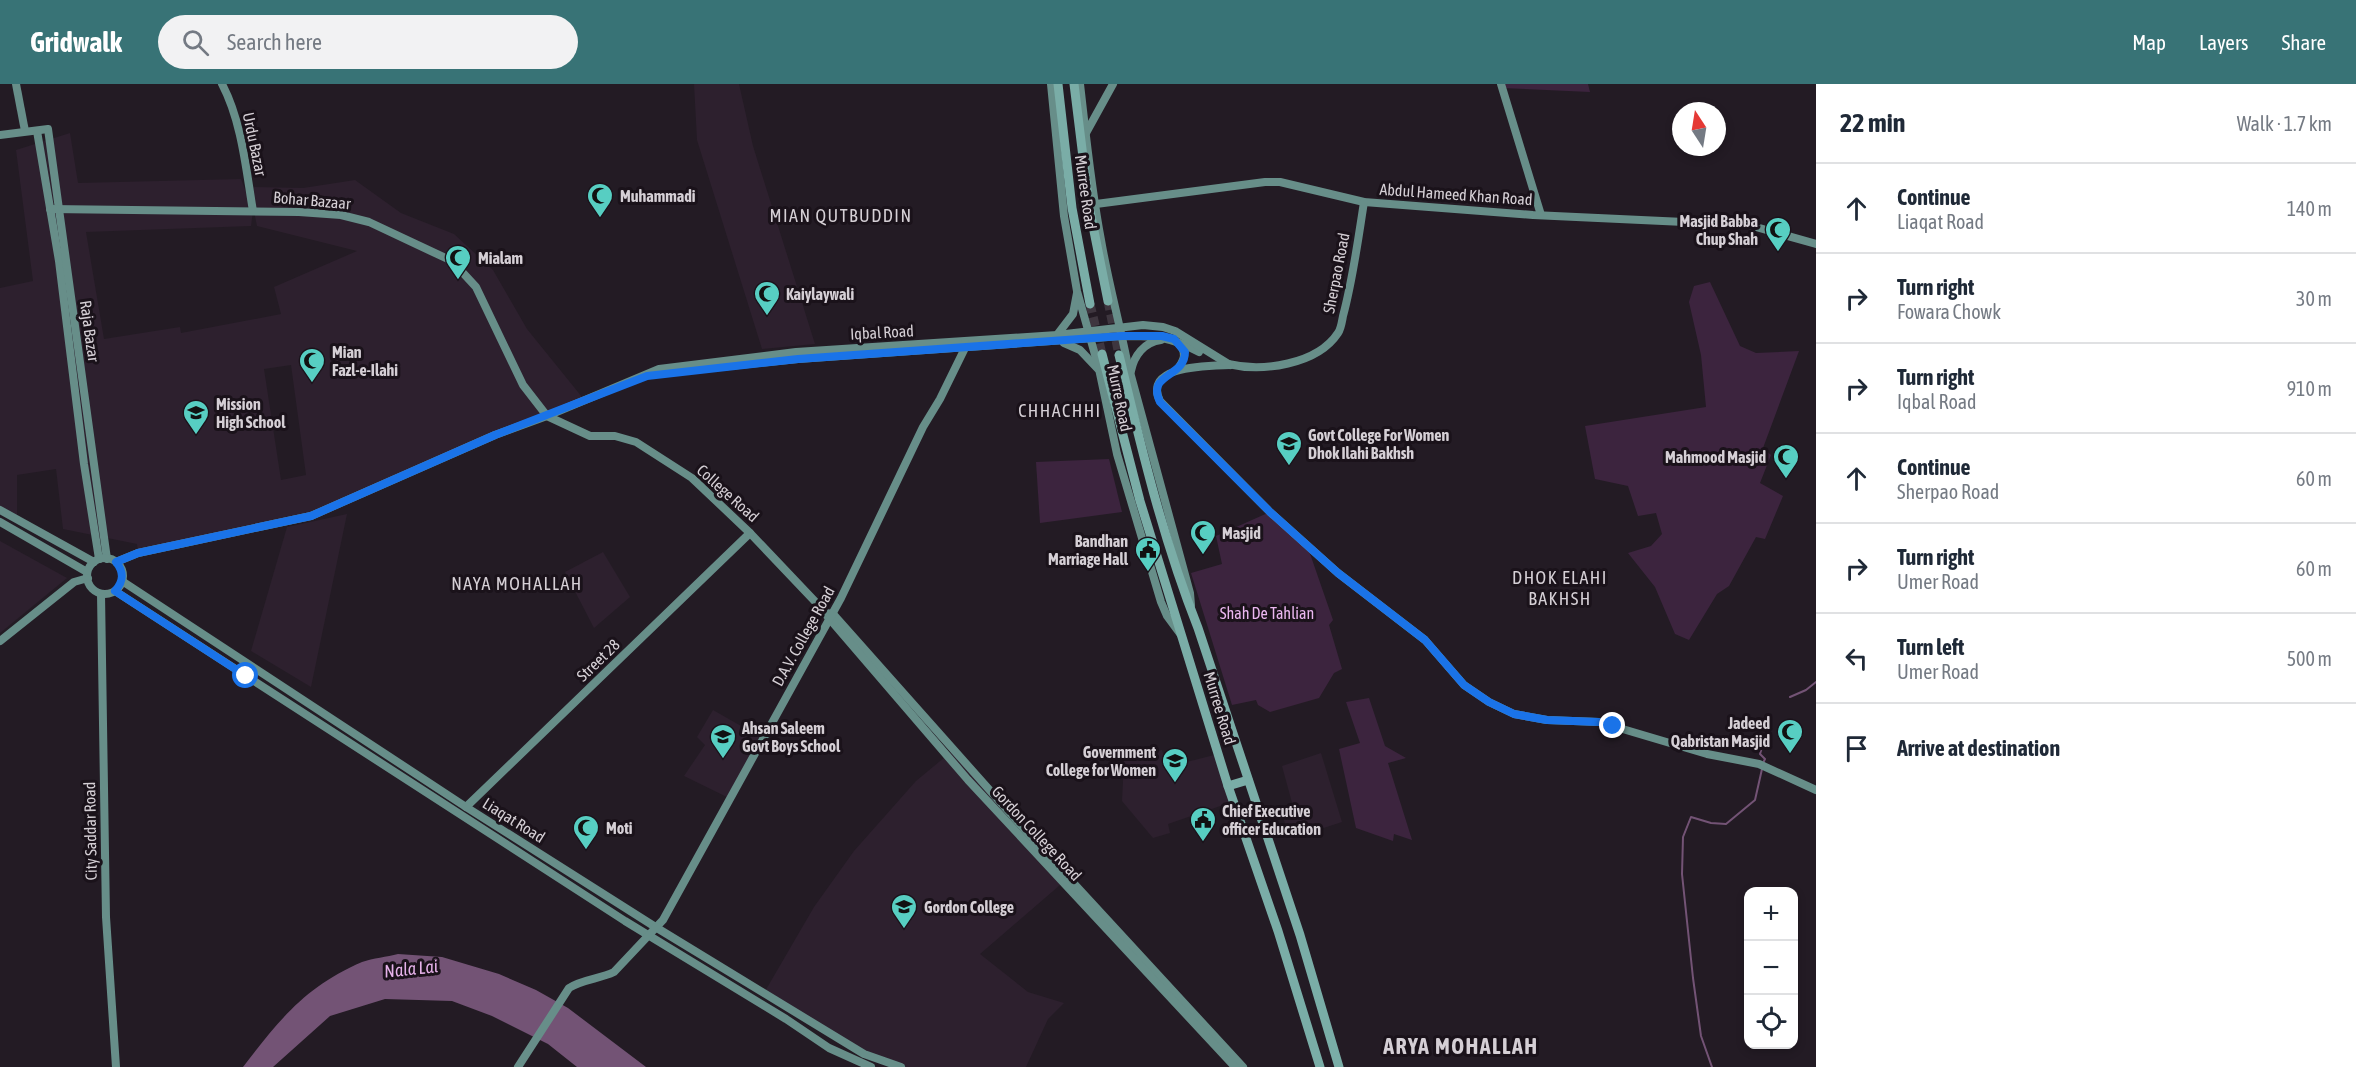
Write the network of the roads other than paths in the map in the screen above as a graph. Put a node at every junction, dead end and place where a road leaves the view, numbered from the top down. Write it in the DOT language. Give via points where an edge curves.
graph roads {
  1 [pos="16,84"];
  2 [pos="222,84"];
  3 [pos="1051,84"];
  4 [pos="1058,84"];
  5 [pos="1074,84"];
  6 [pos="1080,84"];
  7 [pos="1113,84"];
  8 [pos="1501,84"];
  9 [pos="25,131"];
  10 [pos="37,131"];
  11 [pos="1086,133"];
  12 [pos="0,135"];
  13 [pos="1364,202"];
  14 [pos="1096,204"];
  15 [pos="54,208"];
  16 [pos="253,211"];
  17 [pos="1541,215"];
  18 [pos="1816,244"];
  19 [pos="1077,291"];
  20 [pos="1108,301"];
  21 [pos="1090,304"];
  22 [pos="1121,331"];
  23 [pos="1090,335"];
  24 [pos="1058,338"];
  25 [pos="1174,339"];
  26 [pos="965,345"];
  27 [pos="1102,354"];
  28 [pos="1119,355"];
  29 [pos="1230,365"];
  30 [pos="1099,369"];
  31 [pos="1177,370"];
  32 [pos="1131,378"];
  33 [pos="547,416"];
  34 [pos="0,510"];
  35 [pos="0,522"];
  36 [pos="750,532"];
  37 [pos="104,561"];
  38 [pos="87,575"];
  39 [pos="122,581"];
  40 [pos="115,591"];
  41 [pos="101,594"];
  42 [pos="1191,612"];
  43 [pos="829,616"];
  44 [pos="1183,638"];
  45 [pos="0,640"];
  46 [pos="1248,780"];
  47 [pos="1228,786"];
  48 [pos="1816,790"];
  49 [pos="466,807"];
  50 [pos="657,928"];
  51 [pos="648,935"];
  52 [pos="116,1067"];
  53 [pos="518,1067"];
  54 [pos="871,1067"];
  55 [pos="901,1067"];
  56 [pos="1235,1067"];
  57 [pos="1244,1067"];
  58 [pos="1320,1067"];
  59 [pos="1339,1067"];
  1 -- 9 [label="street"];
  2 -- 16 [label="street, Urdu Bazar" via="229,97 246,165"];
  3 -- 19 [label="street, Murre Road" via="1064,216"];
  4 -- 21 [label="main road, Murree Road" via="1072,208"];
  5 -- 20 [label="main road, Murree Road" via="1089,206"];
  6 -- 11 [label="street, Murre Road"];
  7 -- 11 [label="street"];
  8 -- 17 [label="street"];
  9 -- 10 [label="street, Raja Bazar"];
  9 -- 12 [label="street, Raja Bazar"];
  10 -- 15 [label="street"];
  10 -- 15 [label="street, Raja Bazar" via="48,129"];
  11 -- 14 [label="street, Murre Road"];
  13 -- 14 [label="street, Abdul Hameed Khan Road" via="1265,182"];
  13 -- 17 [label="street, Abdul Hameed Khan Road"];
  13 -- 29 [label="street, Sherpao Road" via="1338,333 1317,353 1300,359 1262,366"];
  14 -- 22 [label="street, Murre Road"];
  15 -- 16 [label="street, Bohar Bazaar"];
  15 -- 37 [label="street, Raja Bazar"];
  16 -- 33 [label="street, Bohar Bazaar" via="341,215 369,222 452,261 476,286 519,377"];
  17 -- 18 [label="street, Abdul Hameed Khan Road" via="1749,225"];
  19 -- 23 [label="street, Murre Road"];
  19 -- 24 [label="street" via="1072,314"];
  22 -- 23 [label="street, Iqbal Road"];
  22 -- 25 [label="street, Sherpao Road"];
  22 -- 29 [label="street" via="1163,327"];
  22 -- 32 [label="street, Murre Road"];
  23 -- 24 [label="street, Iqbal Road"];
  23 -- 30 [label="street, Murre Road"];
  24 -- 26 [label="street, Iqbal Road"];
  24 -- 30 [label="street" via="1080,350"];
  25 -- 29 [label="street, Sherpao Road"];
  25 -- 31 [label="street" via="1185,352"];
  25 -- 32 [label="street" via="1148,344 1133,363"];
  26 -- 33 [label="street, Iqbal Road" via="647,376"];
  26 -- 43 [label="street, D.A.V. College Road"];
  27 -- 44 [label="main road, Murree Road" via="1140,501"];
  28 -- 42 [label="main road, Murree Road" via="1148,478"];
  29 -- 31 [label="street"];
  30 -- 44 [label="street, Murre Road" via="1117,454 1161,602"];
  31 -- 48 [label="street" via="1158,384 1160,402 1270,512 1338,573 1425,640 1464,685 1489,702 1514,714 1599,722 1707,754 1759,764"];
  32 -- 42 [label="street, Murre Road" via="1190,593"];
  33 -- 36 [label="street, College Road" via="590,436 615,436 636,442 692,478"];
  33 -- 37 [label="street, Iqbal Road" via="311,516"];
  34 -- 37 [label="street"];
  35 -- 38 [label="street"];
  36 -- 43 [label="street, College Road"];
  36 -- 49 [label="street, Street 28"];
  37 -- 38 [label="street"];
  37 -- 39 [label="street" via="122,574"];
  38 -- 41 [label="street" via="91,588"];
  38 -- 45 [label="street"];
  39 -- 40 [label="street"];
  39 -- 49 [label="street, Liaqat Road"];
  40 -- 41 [label="street"];
  40 -- 51 [label="street, Liaqat Road"];
  41 -- 52 [label="street, City Saddar Road" via="106,917"];
  42 -- 46 [label="main road, Murree Road"];
  43 -- 50 [label="street, D.A.V. College Road"];
  43 -- 56 [label="street, Gordon College Road" via="968,780"];
  43 -- 57 [label="street, Gordon College Road"];
  44 -- 47 [label="main road, Murree Road"];
  46 -- 47 [label="main road"];
  46 -- 59 [label="main road, Murree Road"];
  47 -- 58 [label="main road, Murree Road"];
  49 -- 50 [label="street, Liaqat Road"];
  50 -- 51 [label="street, D.A.V. College Road"];
  50 -- 55 [label="street, Liaqat Road" via="864,1054"];
  51 -- 53 [label="street, D.A.V. College Road" via="614,972 576,983 563,995"];
  51 -- 54 [label="street, Liaqat Road" via="829,1048"];
}
